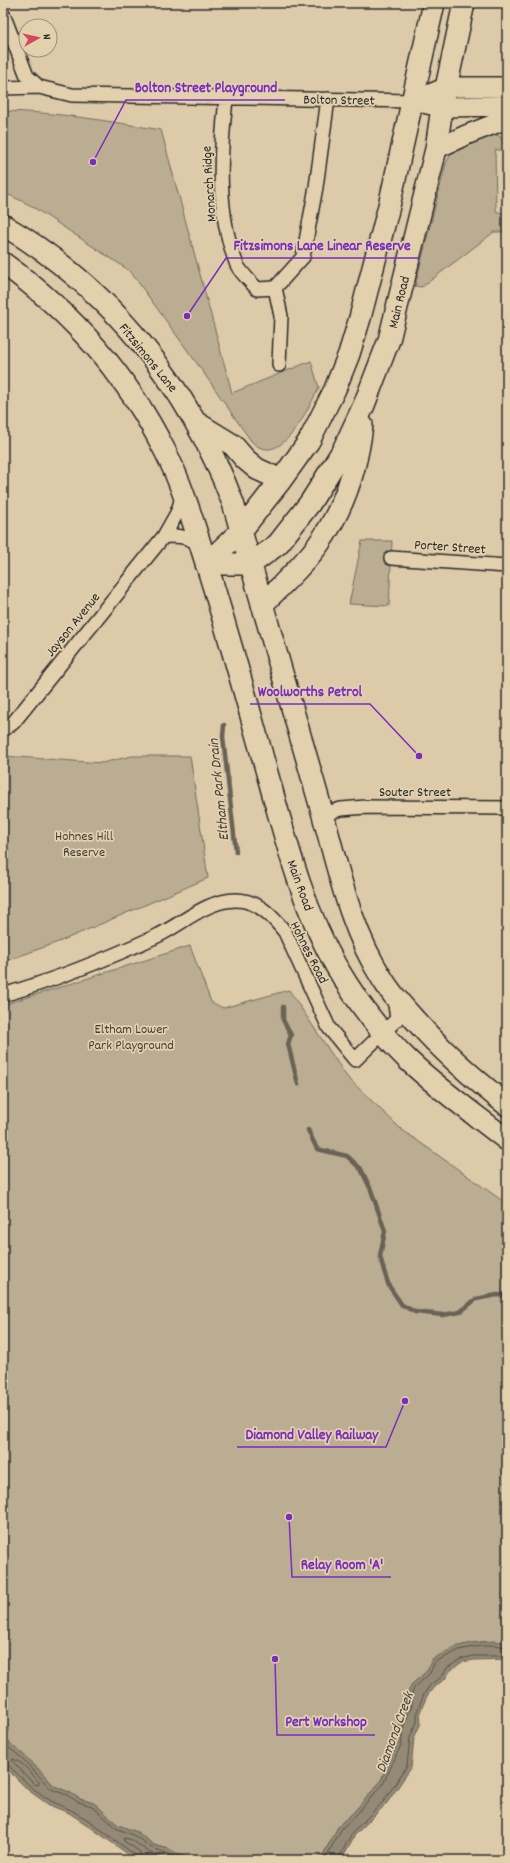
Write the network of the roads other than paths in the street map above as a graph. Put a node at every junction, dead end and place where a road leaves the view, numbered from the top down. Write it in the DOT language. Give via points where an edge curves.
graph roads {
  1 [pos="434,3"];
  2 [pos="464,3"];
  3 [pos="3,14"];
  4 [pos="507,87"];
  5 [pos="3,88"];
  6 [pos="39,88"];
  7 [pos="444,97"];
  8 [pos="226,99"];
  9 [pos="328,99"];
  10 [pos="413,101"];
  11 [pos="507,106"];
  12 [pos="507,119"];
  13 [pos="436,149"];
  14 [pos="3,225"];
  15 [pos="3,263"];
  16 [pos="275,288"];
  17 [pos="278,365"];
  18 [pos="364,405"];
  19 [pos="196,423"];
  20 [pos="281,480"];
  21 [pos="183,494"];
  22 [pos="241,532"];
  23 [pos="164,536"];
  24 [pos="204,555"];
  25 [pos="391,558"];
  26 [pos="251,564"];
  27 [pos="507,566"];
  28 [pos="262,605"];
  29 [pos="3,730"];
  30 [pos="507,808"];
  31 [pos="323,814"];
  32 [pos="3,995"];
  33 [pos="394,997"];
  34 [pos="384,1032"];
  35 [pos="507,1106"];
  36 [pos="507,1140"];
  1 -- 10 [label="main road"];
  2 -- 7 [label="main road, Main Road"];
  3 -- 6 [label="street" via="27,76"];
  4 -- 7 [label="main road, Bolton Street"];
  5 -- 6 [label="street, Bolton Street"];
  6 -- 8 [label="street, Bolton Street" via="72,95"];
  7 -- 10 [label="main road, Bolton Street"];
  7 -- 11 [label="main road, Bolton Street"];
  7 -- 13 [label="main road, Main Road"];
  8 -- 9 [label="street, Bolton Street"];
  8 -- 16 [label="street, Monarch Ridge" via="221,147 224,216 238,266 256,289"];
  9 -- 10 [label="street, Bolton Street"];
  9 -- 16 [label="street" via="303,257"];
  10 -- 20 [label="main road" via="389,206 349,354 320,422"];
  12 -- 13 [label="main road"];
  13 -- 18 [label="main road, Main Road" via="389,340"];
  14 -- 19 [label="main road, Fitzsimons Lane" via="65,268 134,334 160,365"];
  15 -- 21 [label="main road" via="55,304 96,346 132,394 166,451"];
  16 -- 17 [label="street" via="281,316"];
  18 -- 26 [label="main road, Main Road" via="343,450 310,503 278,544"];
  18 -- 28 [label="main road" via="354,472 344,501 318,545"];
  19 -- 20 [label="main road" via="233,445 257,469"];
  19 -- 22 [label="main road, Fitzsimons Lane" via="224,479"];
  20 -- 22 [label="main road"];
  21 -- 23 [label="street, Jayson Avenue" via="178,513"];
  21 -- 24 [label="main road"];
  22 -- 24 [label="main road"];
  22 -- 26 [label="main road"];
  23 -- 24 [label="street" via="192,539"];
  23 -- 29 [label="street, Jayson Avenue" via="14,723"];
  24 -- 26 [label="main road"];
  24 -- 34 [label="main road, Main Road" via="306,903 336,966 355,996"];
  25 -- 27 [label="street, Porter Street"];
  26 -- 28 [label="main road"];
  28 -- 31 [label="main road"];
  30 -- 31 [label="street, Souter Street" via="366,807"];
  31 -- 33 [label="main road" via="339,878 354,920 372,961"];
  32 -- 34 [label="street, Hohnes Road" via="96,963 158,936 208,906 237,900 250,902 263,909 285,932 329,1028 355,1060"];
  33 -- 34 [label="street, Hohnes Road" via="397,1019"];
  33 -- 35 [label="main road" via="469,1076"];
  34 -- 36 [label="main road, Main Road" via="408,1060 436,1086"];
}
